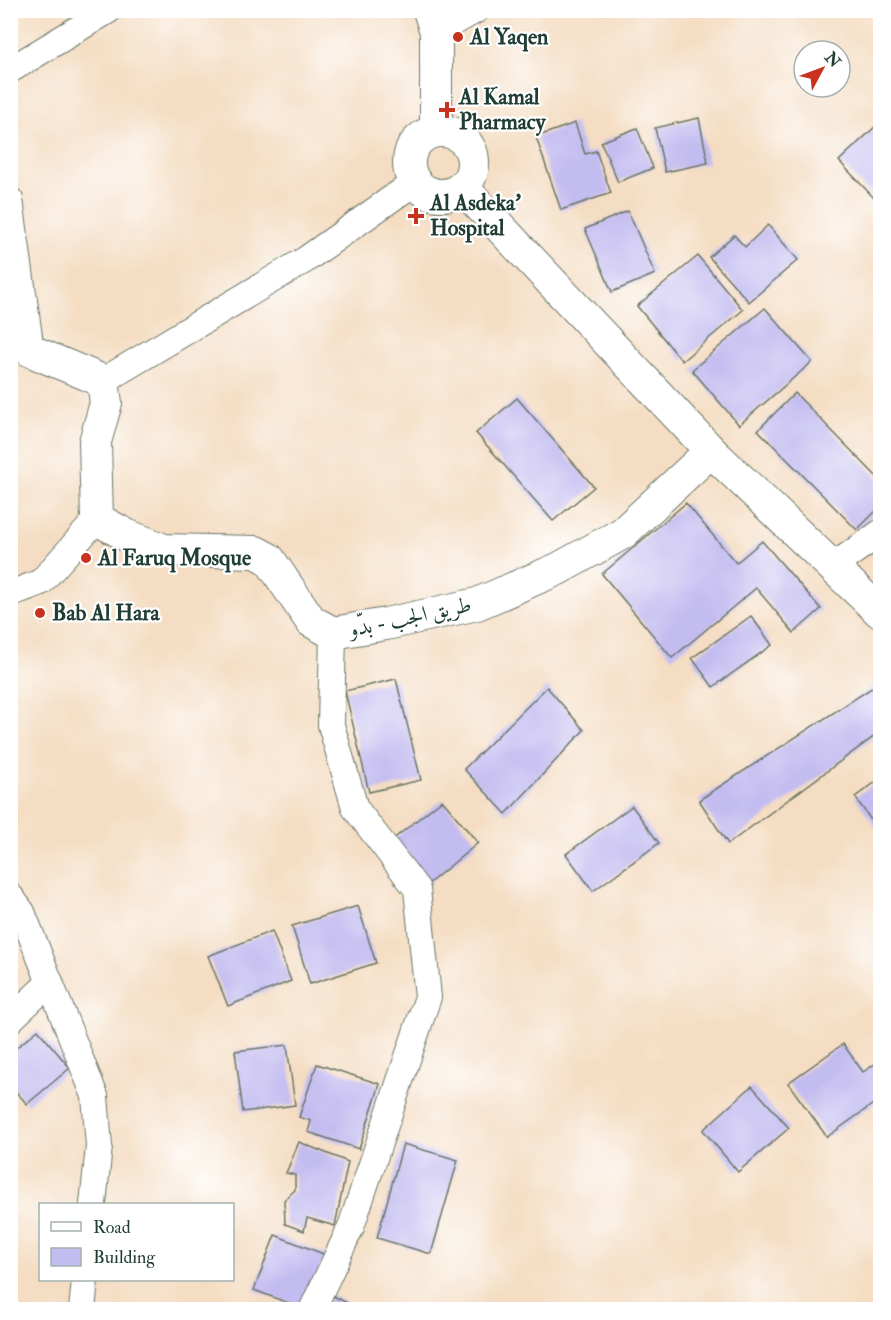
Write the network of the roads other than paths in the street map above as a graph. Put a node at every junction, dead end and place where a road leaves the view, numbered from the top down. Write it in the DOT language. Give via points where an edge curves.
graph roads {
  1 [pos="109,10"];
  2 [pos="476,10"];
  3 [pos="432,21"];
  4 [pos="10,69"];
  5 [pos="436,131"];
  6 [pos="416,182"];
  7 [pos="462,187"];
  8 [pos="10,200"];
  9 [pos="21,343"];
  10 [pos="104,381"];
  11 [pos="711,451"];
  12 [pos="97,519"];
  13 [pos="880,533"];
  14 [pos="832,567"];
  15 [pos="10,594"];
  16 [pos="880,612"];
  17 [pos="333,633"];
  18 [pos="10,896"];
  19 [pos="50,982"];
  20 [pos="10,1020"];
  21 [pos="93,1203"];
  22 [pos="85,1281"];
  23 [pos="82,1310"];
  24 [pos="312,1310"];
  1 -- 4 [label="street"];
  2 -- 3 [label="street"];
  3 -- 5 [label="street"];
  5 -- 6 [label="street" via="426,135 412,151 409,161"];
  5 -- 7 [label="street" via="458,136 470,151 472,171"];
  6 -- 7 [label="street" via="423,189 443,195"];
  6 -- 10 [label="street" via="305,260"];
  7 -- 11 [label="street"];
  8 -- 9 [label="street"];
  9 -- 10 [label="street"];
  10 -- 12 [label="street" via="106,403 95,442"];
  11 -- 14 [label="street"];
  11 -- 17 [label="street, طريق الجب - بدّو" via="623,533 558,568 477,604"];
  12 -- 15 [label="street" via="41,582"];
  12 -- 17 [label="street, طريق الجب - بدّو" via="164,550 256,552 269,559 311,621"];
  13 -- 14 [label="street"];
  14 -- 16 [label="street"];
  17 -- 24 [label="street" via="331,725 355,807 417,889 428,997 351,1227"];
  18 -- 19 [label="street" via="22,912"];
  19 -- 20 [label="street"];
  19 -- 21 [label="street" via="95,1096 99,1146"];
  22 -- 23 [label="street"];
}
